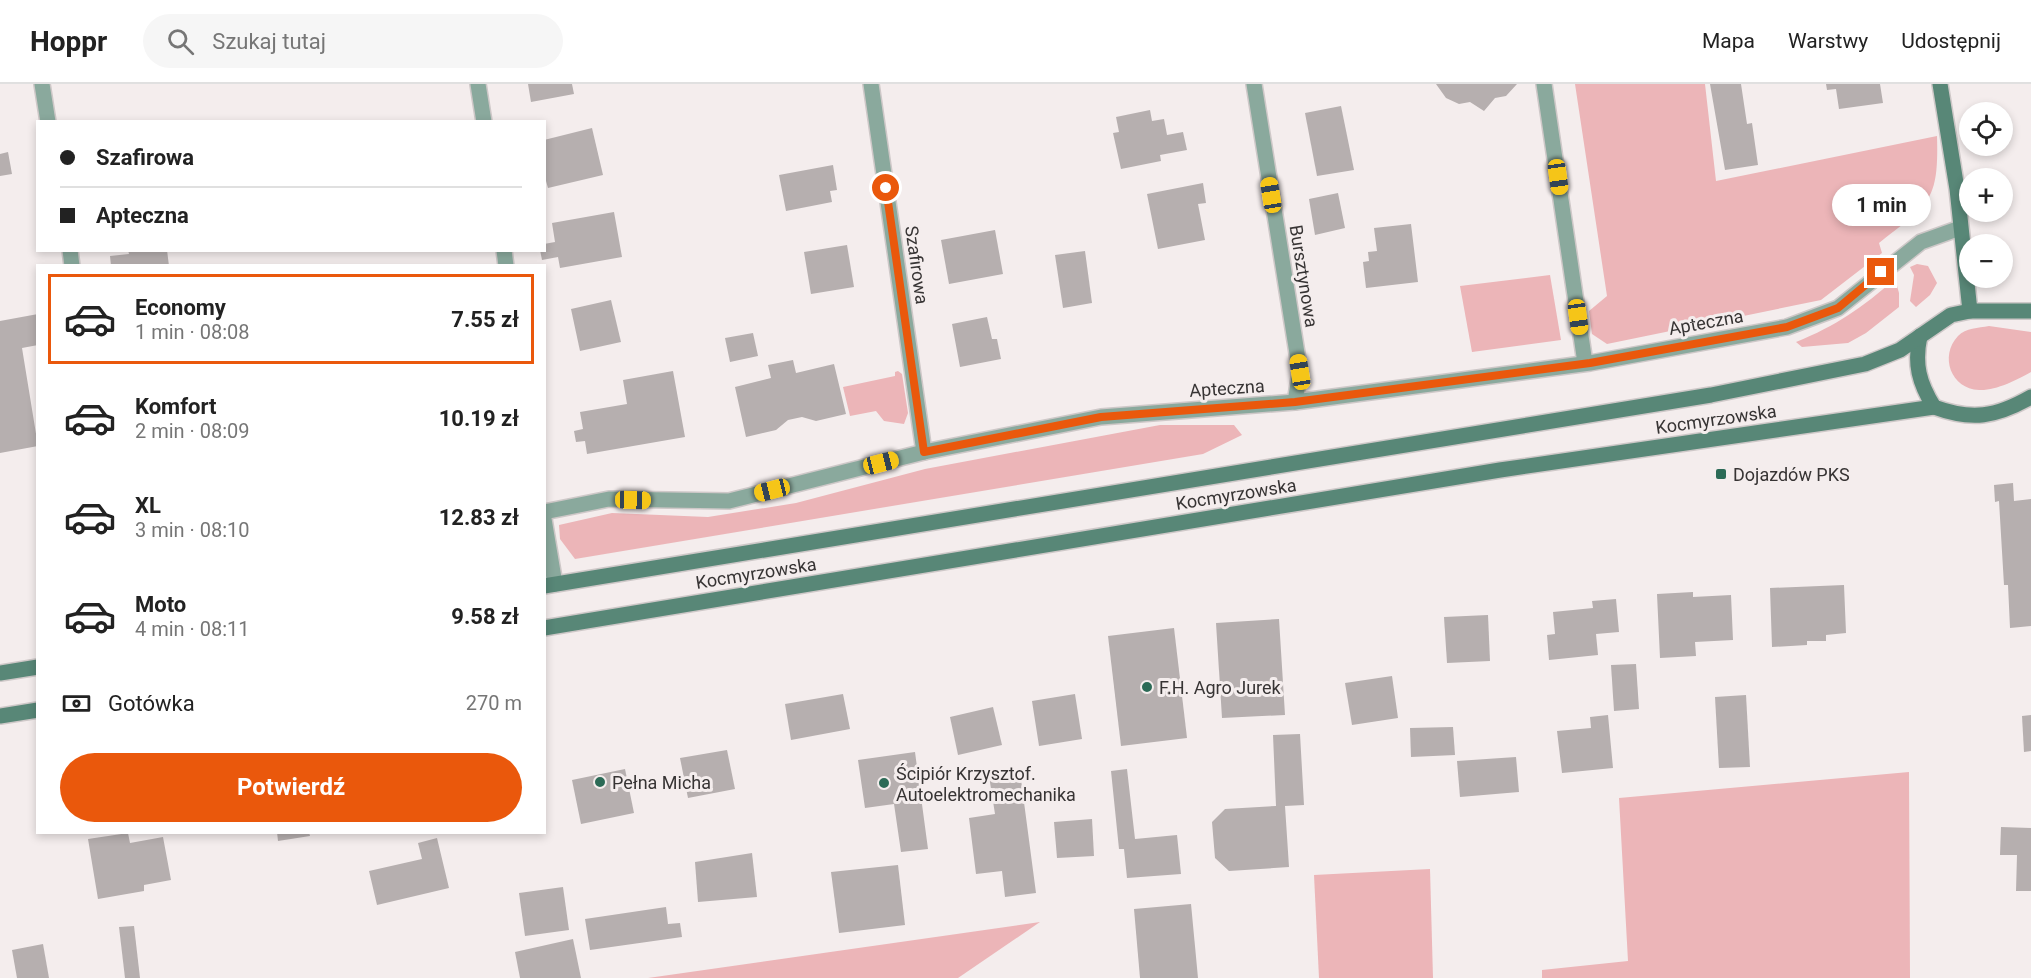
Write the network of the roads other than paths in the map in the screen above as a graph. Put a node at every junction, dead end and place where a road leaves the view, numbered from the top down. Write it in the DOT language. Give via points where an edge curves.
graph roads {
  1 [pos="42,84"];
  2 [pos="478,84"];
  3 [pos="871,84"];
  4 [pos="1254,84"];
  5 [pos="1544,84"];
  6 [pos="1940,84"];
  7 [pos="48,120"];
  8 [pos="484,120"];
  9 [pos="1960,228"];
  10 [pos="1970,311"];
  11 [pos="2031,311"];
  12 [pos="1920,336"];
  13 [pos="1584,363"];
  14 [pos="2031,397"];
  15 [pos="1295,402"];
  16 [pos="1934,407"];
  17 [pos="924,452"];
  18 [pos="546,512"];
  19 [pos="546,541"];
  20 [pos="550,585"];
  21 [pos="546,628"];
  22 [pos="36,667"];
  23 [pos="0,673"];
  24 [pos="36,710"];
  25 [pos="0,716"];
  1 -- 7 [label="street"];
  2 -- 8 [label="street"];
  3 -- 17 [label="street, Szafirowa"];
  4 -- 15 [label="street, Bursztynowa" via="1300,372"];
  5 -- 13 [label="street"];
  6 -- 9 [label="main road"];
  9 -- 10 [label="main road"];
  9 -- 13 [label="street, Apteczna" via="1921,242 1838,308 1787,327"];
  10 -- 11 [label="main road, Kocmyrzowska"];
  10 -- 12 [label="main road, Kocmyrzowska" via="1951,315"];
  12 -- 16 [label="main road" via="1918,373"];
  12 -- 20 [label="main road, Kocmyrzowska" via="1900,350 1865,364 1722,393"];
  13 -- 15 [label="street, Apteczna"];
  14 -- 16 [label="main road" via="1995,414 1970,417"];
  15 -- 17 [label="street, Apteczna" via="1101,417"];
  16 -- 21 [label="main road, Kocmyrzowska" via="1520,467"];
  17 -- 18 [label="street, Apteczna" via="729,501 609,499"];
  19 -- 20 [label="street"];
  22 -- 23 [label="main road"];
  24 -- 25 [label="main road"];
}
